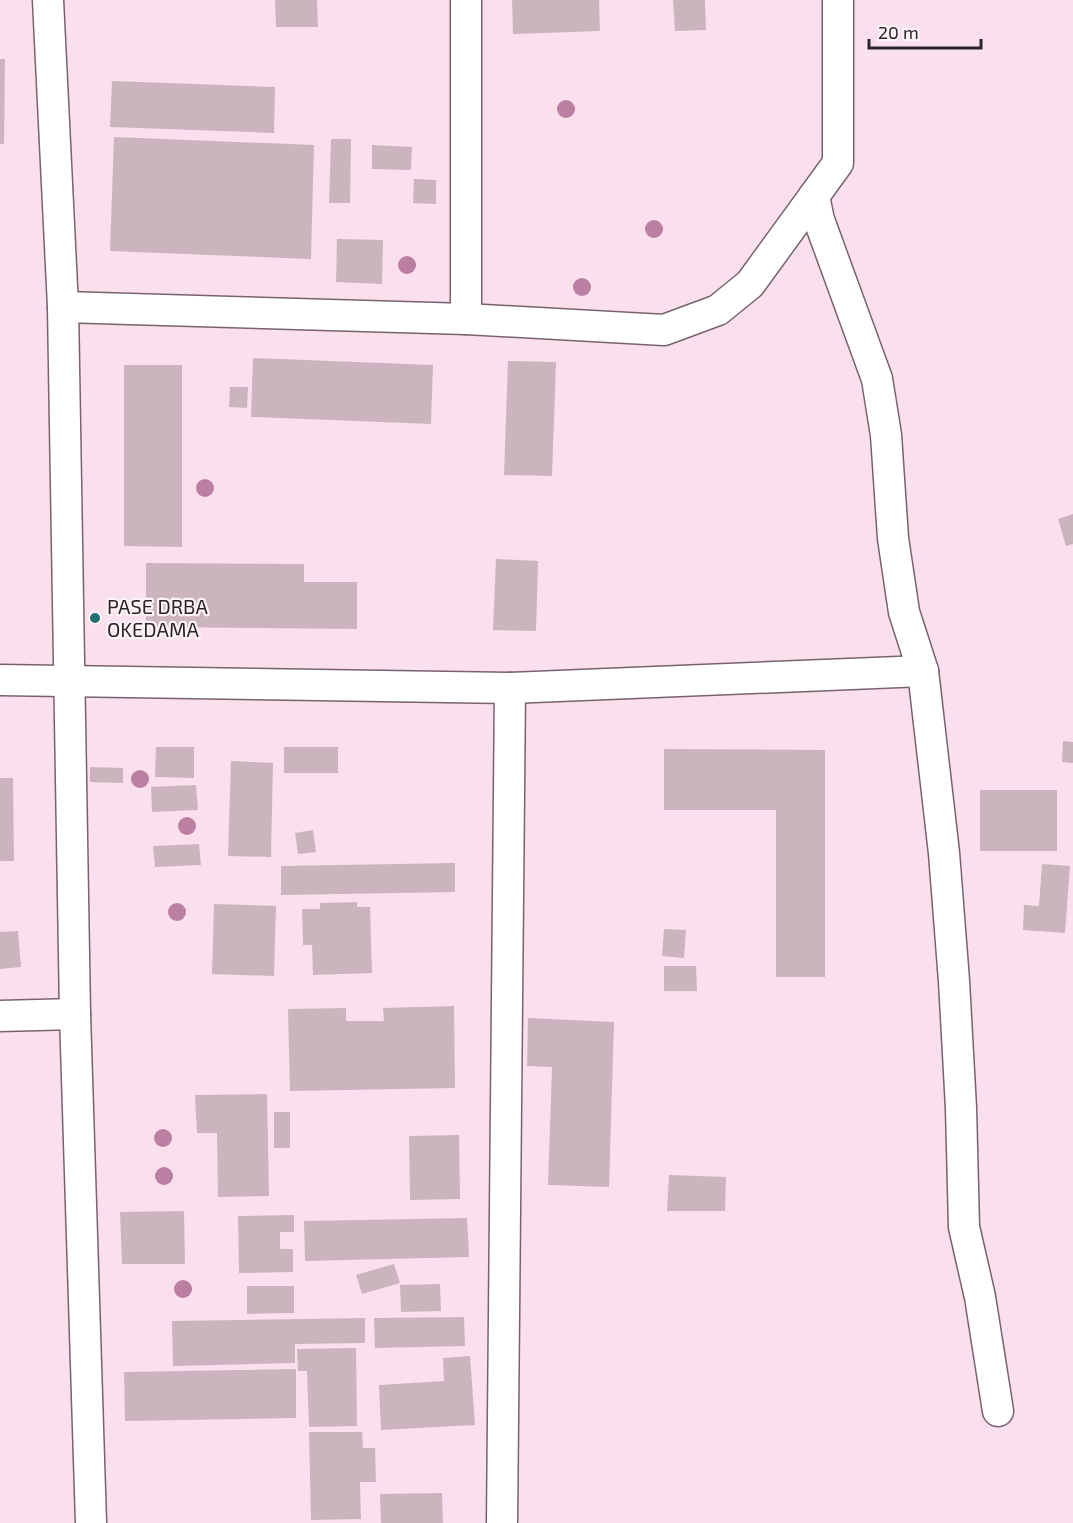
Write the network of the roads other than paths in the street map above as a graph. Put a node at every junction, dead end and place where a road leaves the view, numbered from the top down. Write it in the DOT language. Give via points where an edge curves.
graph roads {
  1 [pos="48,0"];
  2 [pos="466,0"];
  3 [pos="838,0"];
  4 [pos="814,196"];
  5 [pos="63,307"];
  6 [pos="466,319"];
  7 [pos="923,671"];
  8 [pos="0,680"];
  9 [pos="70,681"];
  10 [pos="510,688"];
  11 [pos="75,1014"];
  12 [pos="0,1016"];
  13 [pos="998,1411"];
  14 [pos="91,1523"];
  15 [pos="502,1523"];
  1 -- 5 [label="street"];
  2 -- 6 [label="street"];
  3 -- 4 [label="street" via="838,163"];
  4 -- 6 [label="street" via="750,284 718,310 664,330"];
  4 -- 7 [label="street" via="819,220 877,379 904,612"];
  5 -- 6 [label="street"];
  5 -- 9 [label="street"];
  7 -- 10 [label="street"];
  7 -- 13 [label="street" via="951,946 964,1227 980,1297"];
  8 -- 9 [label="street"];
  9 -- 10 [label="street"];
  9 -- 11 [label="street"];
  10 -- 15 [label="street"];
  11 -- 12 [label="street"];
  11 -- 14 [label="street"];
}
